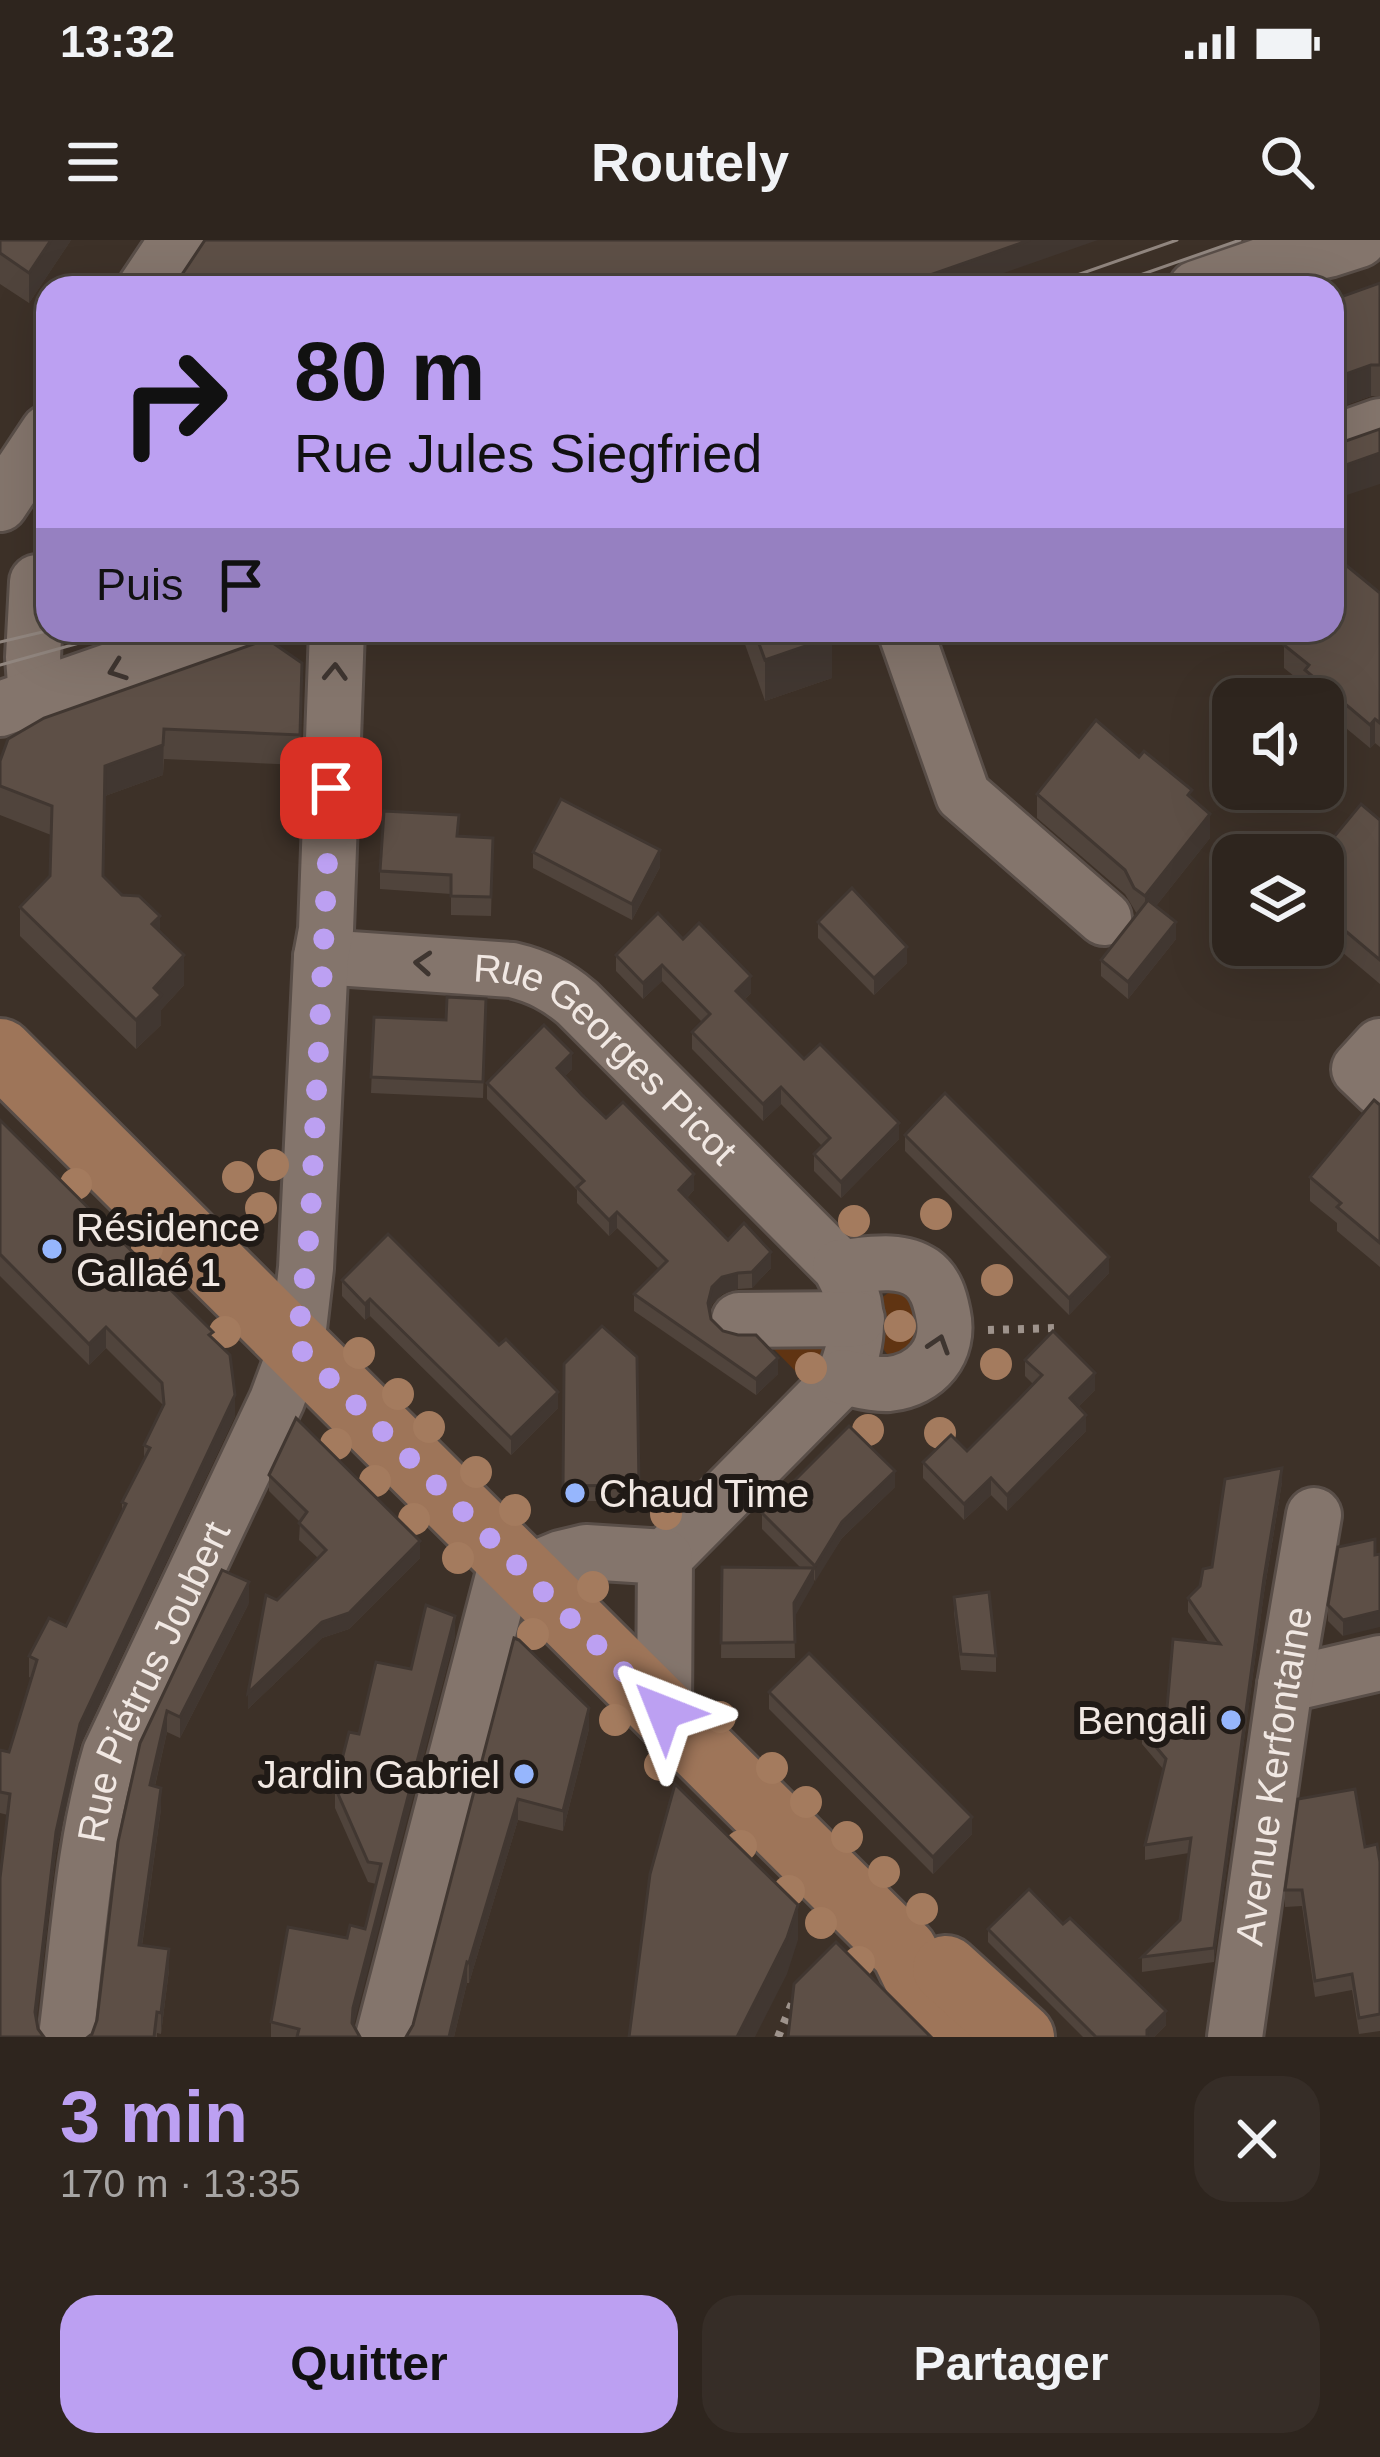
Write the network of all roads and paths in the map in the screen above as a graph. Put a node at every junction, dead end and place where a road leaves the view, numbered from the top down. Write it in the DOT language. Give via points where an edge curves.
graph roads {
  1 [pos="177,240"];
  2 [pos="1359,240"];
  3 [pos="1290,252"];
  4 [pos="153,276"];
  5 [pos="1227,276"];
  6 [pos="1380,426"];
  7 [pos="1344,438"];
  8 [pos="36,450"];
  9 [pos="0,504"];
  10 [pos="28,576"];
  11 [pos="193,642"];
  12 [pos="337,642"];
  13 [pos="909,642"];
  14 [pos="18,703"];
  15 [pos="1105,917"];
  16 [pos="321,957"];
  17 [pos="1380,1046"];
  18 [pos="0,1052"];
  19 [pos="1380,1089"];
  20 [pos="841,1267"];
  21 [pos="857,1319"];
  22 [pos="739,1320"];
  23 [pos="1057,1328"];
  24 [pos="986,1330"];
  25 [pos="297,1346"];
  26 [pos="843,1377"];
  27 [pos="1314,1515"];
  28 [pos="664,1556"];
  29 [pos="517,1565"];
  30 [pos="1380,1663"];
  31 [pos="1285,1685"];
  32 [pos="664,1712"];
  33 [pos="904,1951"];
  34 [pos="803,1978"];
  35 [pos="66,2037"];
  36 [pos="383,2037"];
  37 [pos="778,2037"];
  38 [pos="965,2037"];
  39 [pos="1021,2037"];
  40 [pos="1235,2037"];
  1 -- 4 [label="street"];
  2 -- 3 [label="street"];
  3 -- 5 [label="street"];
  6 -- 7 [label="street"];
  8 -- 9 [label="street"];
  10 -- 14 [label="street" via="33,657"];
  11 -- 14 [label="street, one-way"];
  16 -- 12 [label="street, Rue Piétrus Joubert, one-way"];
  13 -- 15 [label="street" via="963,795"];
  20 -- 16 [label="street, Rue Georges Picot, one-way" via="559,988 512,970"];
  16 -- 25 [label="street, Rue Piétrus Joubert"];
  17 -- 19 [label="street" via="1359,1069"];
  18 -- 25 [label="main road"];
  20 -- 21 [label="street"];
  26 -- 20 [label="street, one-way" via="873,1384 911,1378 942,1349 945,1324 940,1298 922,1273 889,1263"];
  21 -- 22 [label="street"];
  21 -- 26 [label="street"];
  23 -- 24 [label="path"];
  25 -- 29 [label="main road"];
  25 -- 35 [label="street, Rue Piétrus Joubert" via="110,1753 92,1829"];
  26 -- 28 [label="street"];
  27 -- 31 [label="street, Avenue Kerfontaine"];
  28 -- 29 [label="street" via="586,1552"];
  28 -- 32 [label="street"];
  29 -- 32 [label="main road"];
  29 -- 36 [label="street"];
  30 -- 31 [label="street"];
  31 -- 40 [label="street, Avenue Kerfontaine"];
  32 -- 33 [label="main road"];
  33 -- 38 [label="main road" via="921,1986"];
  33 -- 39 [label="main road" via="946,1969"];
  34 -- 37 [label="path"];
}
